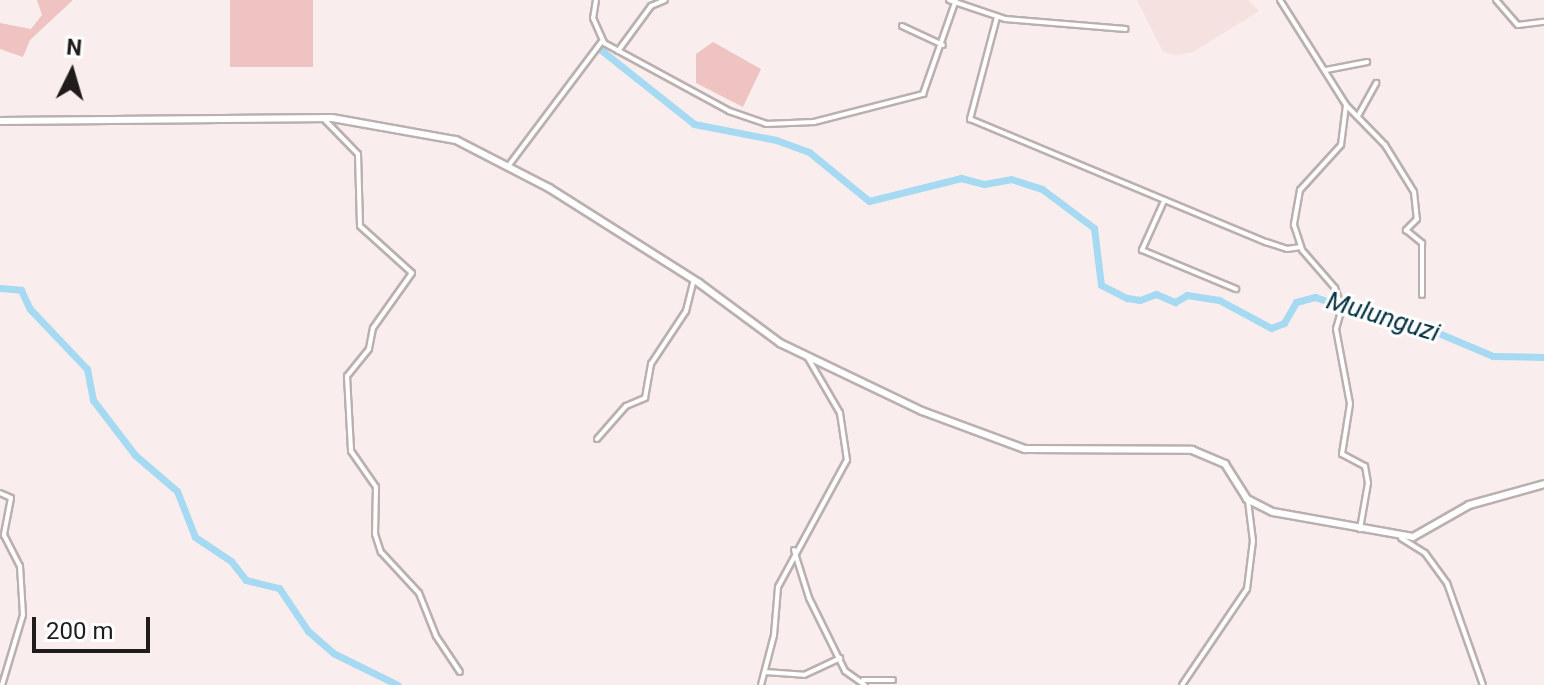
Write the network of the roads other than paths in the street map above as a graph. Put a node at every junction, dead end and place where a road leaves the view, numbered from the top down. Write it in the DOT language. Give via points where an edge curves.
graph roads {
  1 [pos="596,0"];
  2 [pos="665,0"];
  3 [pos="949,0"];
  4 [pos="1280,0"];
  5 [pos="1496,0"];
  6 [pos="956,1"];
  7 [pos="997,17"];
  8 [pos="1544,22"];
  9 [pos="902,26"];
  10 [pos="1126,29"];
  11 [pos="602,41"];
  12 [pos="943,45"];
  13 [pos="618,51"];
  14 [pos="1367,62"];
  15 [pos="1326,70"];
  16 [pos="1376,83"];
  17 [pos="1346,105"];
  18 [pos="1358,116"];
  19 [pos="320,117"];
  20 [pos="0,121"];
  21 [pos="509,165"];
  22 [pos="1164,201"];
  23 [pos="1301,247"];
  24 [pos="694,280"];
  25 [pos="1236,289"];
  26 [pos="1422,295"];
  27 [pos="808,358"];
  28 [pos="597,439"];
  29 [pos="1544,484"];
  30 [pos="0,493"];
  31 [pos="1247,499"];
  32 [pos="1359,529"];
  33 [pos="1401,538"];
  34 [pos="794,550"];
  35 [pos="840,658"];
  36 [pos="460,672"];
  37 [pos="765,672"];
  38 [pos="893,680"];
  39 [pos="864,682"];
  40 [pos="2,685"];
  41 [pos="761,685"];
  42 [pos="1183,685"];
  43 [pos="1483,685"];
  1 -- 11 [label="street" via="593,18"];
  2 -- 13 [label="street" via="651,6"];
  3 -- 6 [label="street"];
  4 -- 15 [label="street"];
  5 -- 8 [label="street" via="1518,25"];
  6 -- 7 [label="street"];
  6 -- 12 [label="street"];
  7 -- 10 [label="street"];
  7 -- 22 [label="street" via="970,119"];
  9 -- 12 [label="street"];
  11 -- 13 [label="street"];
  11 -- 21 [label="street"];
  12 -- 13 [label="street" via="923,94 814,122 766,124 729,111"];
  14 -- 15 [label="street"];
  15 -- 17 [label="street"];
  16 -- 18 [label="street"];
  17 -- 18 [label="street"];
  17 -- 23 [label="street" via="1341,145 1307,180 1295,202 1294,225"];
  18 -- 26 [label="street" via="1385,145 1414,192 1417,219 1406,230 1422,243"];
  19 -- 20 [label="street"];
  19 -- 21 [label="street" via="456,140"];
  19 -- 36 [label="street" via="358,154 360,226 412,273 373,328 367,354 347,376 351,451 376,487 375,534 381,552 419,593 436,636"];
  21 -- 24 [label="street"];
  22 -- 23 [label="street" via="1287,249"];
  22 -- 25 [label="street" via="1142,250"];
  23 -- 32 [label="street" via="1335,288 1342,308 1336,329 1350,404 1342,454 1365,466 1368,483"];
  24 -- 27 [label="street" via="774,340"];
  24 -- 28 [label="street" via="686,311 651,364 645,398 626,406"];
  27 -- 31 [label="street" via="933,416 1022,449 1198,452 1229,467"];
  27 -- 34 [label="street" via="840,413 847,456"];
  29 -- 33 [label="street" via="1489,497 1422,535"];
  30 -- 40 [label="street" via="11,498 4,535 20,566 23,613"];
  31 -- 32 [label="street" via="1273,512"];
  31 -- 42 [label="street" via="1253,541 1247,589"];
  32 -- 33 [label="street"];
  33 -- 43 [label="street" via="1425,553 1447,583"];
  34 -- 35 [label="street" via="809,598"];
  34 -- 37 [label="street" via="778,589"];
  35 -- 37 [label="street" via="804,675"];
  35 -- 39 [label="street" via="846,673"];
  37 -- 41 [label="street"];
  38 -- 39 [label="street"];
}
